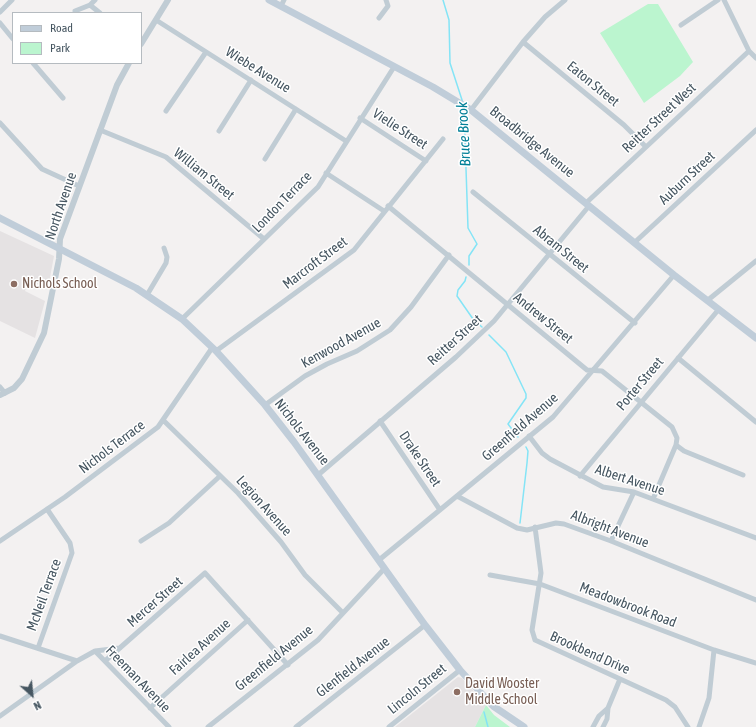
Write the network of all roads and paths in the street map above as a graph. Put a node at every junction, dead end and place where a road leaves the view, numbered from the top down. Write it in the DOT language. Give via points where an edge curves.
graph roads {
  1 [pos="12,0"];
  2 [pos="95,0"];
  3 [pos="168,0"];
  4 [pos="269,0"];
  5 [pos="565,0"];
  6 [pos="718,0"];
  7 [pos="724,0"];
  8 [pos="387,2"];
  9 [pos="282,3"];
  10 [pos="90,5"];
  11 [pos="75,11"];
  12 [pos="0,12"];
  13 [pos="99,12"];
  14 [pos="379,18"];
  15 [pos="156,20"];
  16 [pos="0,24"];
  17 [pos="681,25"];
  18 [pos="12,38"];
  19 [pos="142,42"];
  20 [pos="523,42"];
  21 [pos="749,51"];
  22 [pos="206,52"];
  23 [pos="756,58"];
  24 [pos="34,64"];
  25 [pos="128,64"];
  26 [pos="394,67"];
  27 [pos="251,80"];
  28 [pos="63,98"];
  29 [pos="296,109"];
  30 [pos="469,109"];
  31 [pos="166,111"];
  32 [pos="360,118"];
  33 [pos="0,123"];
  34 [pos="100,130"];
  35 [pos="756,130"];
  36 [pos="219,131"];
  37 [pos="443,139"];
  38 [pos="346,141"];
  39 [pos="646,147"];
  40 [pos="265,159"];
  41 [pos="426,161"];
  42 [pos="326,173"];
  43 [pos="79,186"];
  44 [pos="473,192"];
  45 [pos="587,204"];
  46 [pos="388,206"];
  47 [pos="384,211"];
  48 [pos="0,218"];
  49 [pos="264,239"];
  50 [pos="634,243"];
  51 [pos="58,247"];
  52 [pos="164,248"];
  53 [pos="448,255"];
  54 [pos="549,255"];
  55 [pos="756,261"];
  56 [pos="674,275"];
  57 [pos="147,295"];
  58 [pos="708,300"];
  59 [pos="508,304"];
  60 [pos="719,309"];
  61 [pos="182,320"];
  62 [pos="635,323"];
  63 [pos="756,338"];
  64 [pos="214,350"];
  65 [pos="678,358"];
  66 [pos="594,370"];
  67 [pos="0,387"];
  68 [pos="3,394"];
  69 [pos="640,402"];
  70 [pos="265,405"];
  71 [pos="163,420"];
  72 [pos="380,421"];
  73 [pos="756,422"];
  74 [pos="529,436"];
  75 [pos="676,445"];
  76 [pos="318,474"];
  77 [pos="743,475"];
  78 [pos="220,476"];
  79 [pos="580,476"];
  80 [pos="634,492"];
  81 [pos="458,496"];
  82 [pos="653,499"];
  83 [pos="47,510"];
  84 [pos="440,510"];
  85 [pos="535,527"];
  86 [pos="756,538"];
  87 [pos="0,541"];
  88 [pos="141,541"];
  89 [pos="612,541"];
  90 [pos="379,560"];
  91 [pos="384,568"];
  92 [pos="490,575"];
  93 [pos="540,584"];
  94 [pos="756,600"];
  95 [pos="342,612"];
  96 [pos="248,620"];
  97 [pos="425,625"];
  98 [pos="0,636"];
  99 [pos="38,648"];
  100 [pos="121,648"];
  101 [pos="714,650"];
  102 [pos="95,651"];
  103 [pos="105,661"];
  104 [pos="77,662"];
  105 [pos="756,662"];
  106 [pos="288,665"];
  107 [pos="460,670"];
  108 [pos="620,679"];
  109 [pos="150,708"];
  110 [pos="608,708"];
  111 [pos="0,716"];
  112 [pos="169,727"];
  113 [pos="208,727"];
  114 [pos="296,727"];
  115 [pos="389,727"];
  116 [pos="524,727"];
  117 [pos="593,727"];
  118 [pos="603,727"];
  119 [pos="688,727"];
  120 [pos="699,727"];
  1 -- 12 [label="street"];
  2 -- 10 [label="street"];
  3 -- 15 [label="street"];
  4 -- 9 [label="main road, Broadbridge Avenue"];
  5 -- 20 [label="street" via="545,17"];
  6 -- 17 [label="street"];
  7 -- 21 [label="street"];
  8 -- 14 [label="street"];
  9 -- 26 [label="main road, Broadbridge Avenue"];
  10 -- 11 [label="street"];
  10 -- 13 [label="street"];
  15 -- 19 [label="street"];
  15 -- 22 [label="street, Wiebe Avenue"];
  16 -- 18 [label="street"];
  20 -- 30 [label="street"];
  20 -- 39 [label="street, Eaton Street" via="624,125"];
  21 -- 23 [label="street"];
  21 -- 39 [label="street, Reitter Street West"];
  22 -- 27 [label="street, Wiebe Avenue"];
  22 -- 31 [label="street"];
  24 -- 28 [label="street"];
  25 -- 34 [label="street, North Avenue" via="117,85"];
  26 -- 30 [label="main road, Broadbridge Avenue"];
  26 -- 32 [label="street, London Terrace"];
  27 -- 29 [label="street, Wiebe Avenue"];
  27 -- 36 [label="street"];
  29 -- 38 [label="street, Wiebe Avenue"];
  29 -- 40 [label="street"];
  30 -- 45 [label="main road, Broadbridge Avenue"];
  32 -- 38 [label="street, London Terrace"];
  32 -- 41 [label="street, Vielie Street"];
  33 -- 43 [label="street" via="42,169"];
  34 -- 43 [label="street, North Avenue"];
  34 -- 49 [label="street, William Street" via="166,157"];
  35 -- 50 [label="street, Auburn Street"];
  37 -- 41 [label="street, Marcroft Street"];
  38 -- 42 [label="street, London Terrace"];
  39 -- 45 [label="street, Reitter Street West"];
  41 -- 46 [label="street, Marcroft Street"];
  42 -- 47 [label="street"];
  42 -- 49 [label="street, London Terrace" via="309,197"];
  43 -- 51 [label="street, North Avenue"];
  44 -- 54 [label="street, Abram Street"];
  45 -- 50 [label="main road, Broadbridge Avenue"];
  45 -- 54 [label="street, Reitter Street"];
  46 -- 47 [label="street, Marcroft Street"];
  46 -- 53 [label="street, Andrew Street"];
  47 -- 64 [label="street, Marcroft Street" via="354,250"];
  48 -- 51 [label="main road, Nichols Avenue"];
  49 -- 61 [label="street, London Terrace"];
  50 -- 56 [label="main road, Broadbridge Avenue"];
  51 -- 57 [label="main road, Nichols Avenue"];
  51 -- 68 [label="street, North Avenue" via="59,259 44,333 22,379 14,388"];
  52 -- 57 [label="street" via="166,263"];
  53 -- 59 [label="street, Andrew Street"];
  53 -- 70 [label="street, Kenwood Avenue" via="411,307 390,330 357,351 305,376"];
  54 -- 59 [label="street, Reitter Street"];
  54 -- 62 [label="street, Abram Street"];
  55 -- 58 [label="street"];
  56 -- 58 [label="main road, Broadbridge Avenue"];
  56 -- 62 [label="street, Greenfield Avenue"];
  57 -- 61 [label="main road, Nichols Avenue"];
  58 -- 60 [label="main road, Broadbridge Avenue"];
  59 -- 66 [label="street, Andrew Street" via="587,370"];
  59 -- 72 [label="street, Reitter Street" via="481,334"];
  60 -- 63 [label="main road, Broadbridge Avenue"];
  60 -- 65 [label="street, Porter Street"];
  61 -- 64 [label="main road, Nichols Avenue"];
  62 -- 66 [label="street, Greenfield Avenue"];
  64 -- 70 [label="main road, Nichols Avenue"];
  64 -- 71 [label="street, Nichols Terrace"];
  65 -- 69 [label="street, Porter Street"];
  65 -- 73 [label="street"];
  66 -- 69 [label="street, Andrew Street" via="602,371"];
  66 -- 74 [label="street, Greenfield Avenue" via="553,417"];
  67 -- 68 [label="street"];
  69 -- 75 [label="street, Andrew Street" via="672,428 677,438"];
  69 -- 79 [label="street, Porter Street"];
  70 -- 76 [label="main road, Nichols Avenue"];
  71 -- 78 [label="street, Legion Avenue"];
  71 -- 83 [label="street, Nichols Terrace" via="154,431"];
  72 -- 76 [label="street, Reitter Street"];
  72 -- 84 [label="street, Drake Street"];
  74 -- 79 [label="street, Albert Avenue" via="542,453"];
  74 -- 81 [label="street, Greenfield Avenue"];
  75 -- 77 [label="street" via="684,451"];
  75 -- 82 [label="street"];
  76 -- 90 [label="main road, Nichols Avenue"];
  78 -- 88 [label="street" via="169,523"];
  78 -- 95 [label="street, Legion Avenue" via="281,542 305,574"];
  79 -- 80 [label="street, Albert Avenue" via="608,489"];
  80 -- 82 [label="street, Albert Avenue"];
  80 -- 89 [label="street"];
  81 -- 84 [label="street, Greenfield Avenue"];
  81 -- 85 [label="street, Albright Avenue" via="513,527 524,530"];
  82 -- 86 [label="street, Albert Avenue"];
  83 -- 87 [label="street, Nichols Terrace"];
  83 -- 99 [label="street, McNeil Terrace" via="70,543 72,553"];
  84 -- 90 [label="street, Greenfield Avenue"];
  85 -- 89 [label="street, Albright Avenue" via="560,523"];
  85 -- 93 [label="street, Brookbend Drive" via="540,557"];
  89 -- 94 [label="street, Albright Avenue"];
  90 -- 91 [label="main road, Nichols Avenue"];
  91 -- 95 [label="street, Greenfield Avenue"];
  91 -- 97 [label="main road, Nichols Avenue"];
  92 -- 93 [label="street, Meadowbrook Road"];
  93 -- 101 [label="street, Meadowbrook Road"];
  93 -- 108 [label="street, Brookbend Drive" via="532,630 535,640"];
  95 -- 106 [label="street, Greenfield Avenue" via="318,640"];
  96 -- 100 [label="street, Mercer Street" via="205,574"];
  96 -- 106 [label="street"];
  96 -- 109 [label="street, Fairlea Avenue"];
  97 -- 107 [label="main road, Nichols Avenue"];
  97 -- 114 [label="street, Glenfield Avenue"];
  98 -- 99 [label="street"];
  99 -- 104 [label="street"];
  100 -- 102 [label="street"];
  100 -- 103 [label="street, Mercer Street"];
  101 -- 105 [label="street, Meadowbrook Road"];
  101 -- 120 [label="street" via="709,698"];
  102 -- 103 [label="street, Freeman Avenue"];
  102 -- 104 [label="street, Freeman Avenue"];
  103 -- 109 [label="street, Freeman Avenue"];
  104 -- 111 [label="street, Freeman Avenue"];
  106 -- 113 [label="street, Greenfield Avenue"];
  107 -- 115 [label="street, Lincoln Street"];
  107 -- 116 [label="main road, Nichols Avenue" via="493,706"];
  108 -- 110 [label="street"];
  108 -- 119 [label="street, Brookbend Drive" via="666,700 675,707"];
  109 -- 112 [label="street, Freeman Avenue"];
  110 -- 117 [label="street" via="599,716"];
  110 -- 118 [label="street"];
}
